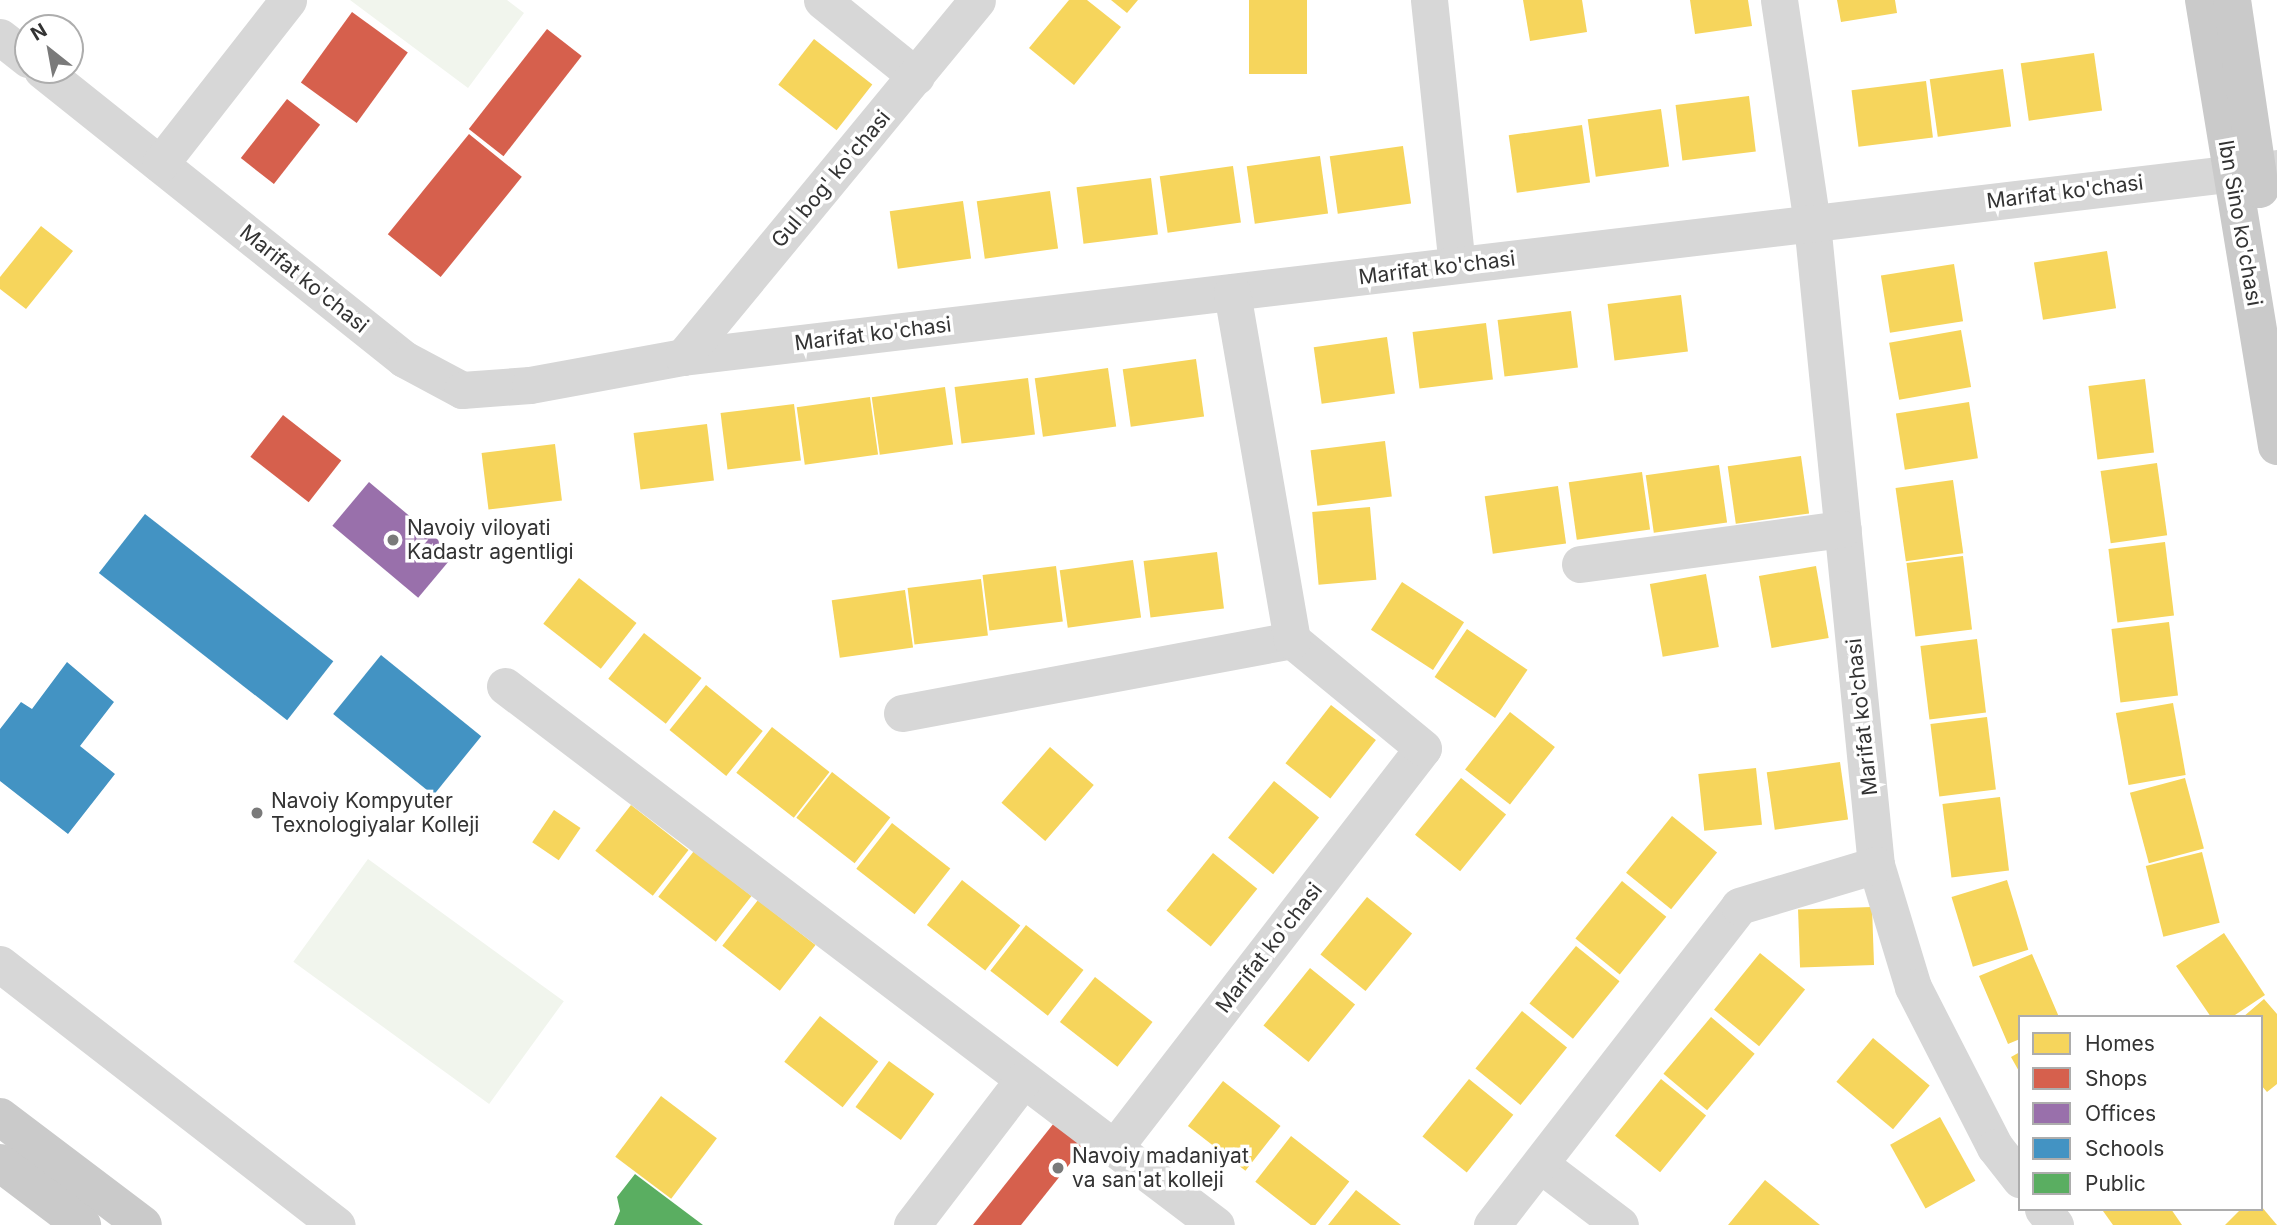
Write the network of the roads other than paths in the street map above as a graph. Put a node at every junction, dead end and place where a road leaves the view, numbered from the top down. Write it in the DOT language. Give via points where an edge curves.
graph roads {
  1 [pos="288,0"];
  2 [pos="822,0"];
  3 [pos="977,0"];
  4 [pos="1429,0"];
  5 [pos="1779,0"];
  6 [pos="2204,0"];
  7 [pos="2232,0"];
  8 [pos="916,76"];
  9 [pos="60,84"];
  10 [pos="160,164"];
  11 [pos="2256,171"];
  12 [pos="1812,223"];
  13 [pos="1457,265"];
  14 [pos="1232,292"];
  15 [pos="2277,298"];
  16 [pos="683,357"];
  17 [pos="2277,446"];
  18 [pos="1843,529"];
  19 [pos="1580,564"];
  20 [pos="1292,640"];
  21 [pos="505,686"];
  22 [pos="902,713"];
  23 [pos="1876,864"];
  24 [pos="0,964"];
  25 [pos="1023,1080"];
  26 [pos="0,1117"];
  27 [pos="1114,1148"];
  28 [pos="1541,1165"];
  29 [pos="5,1176"];
  30 [pos="2018,1177"];
  31 [pos="82,1225"];
  32 [pos="143,1225"];
  33 [pos="337,1225"];
  34 [pos="912,1225"];
  35 [pos="1216,1225"];
  36 [pos="1492,1225"];
  37 [pos="1620,1225"];
  1 -- 10 [label="street"];
  2 -- 8 [label="street"];
  3 -- 8 [label="street, Gul bog' ko'chasi"];
  4 -- 13 [label="street"];
  5 -- 12 [label="street, Marifat ko'chasi"];
  6 -- 11 [label="main road, Ibn Sino ko'chasi"];
  7 -- 11 [label="main road, Ibn Sino ko'chasi"];
  8 -- 16 [label="street, Gul bog' ko'chasi"];
  9 -- 10 [label="street, Marifat ko'chasi"];
  10 -- 16 [label="street, Marifat ko'chasi" via="404,359 462,390 530,385"];
  11 -- 12 [label="street, Marifat ko'chasi"];
  11 -- 15 [label="main road, Ibn Sino ko'chasi"];
  11 -- 17 [label="main road, Ibn Sino ko'chasi"];
  12 -- 13 [label="street, Marifat ko'chasi"];
  12 -- 18 [label="street, Marifat ko'chasi"];
  13 -- 14 [label="street, Marifat ko'chasi"];
  14 -- 16 [label="street, Marifat ko'chasi"];
  14 -- 20 [label="street"];
  18 -- 19 [label="street"];
  18 -- 23 [label="street, Marifat ko'chasi"];
  20 -- 22 [label="street"];
  20 -- 27 [label="street, Marifat ko'chasi" via="1423,748"];
  21 -- 25 [label="street"];
  23 -- 28 [label="street" via="1739,906"];
  23 -- 30 [label="street, Marifat ko'chasi" via="1913,987 1994,1147"];
  24 -- 33 [label="street"];
  25 -- 27 [label="street"];
  25 -- 34 [label="street"];
  26 -- 32 [label="main road"];
  27 -- 35 [label="street"];
  28 -- 36 [label="street"];
  28 -- 37 [label="street"];
  29 -- 31 [label="main road"];
}
